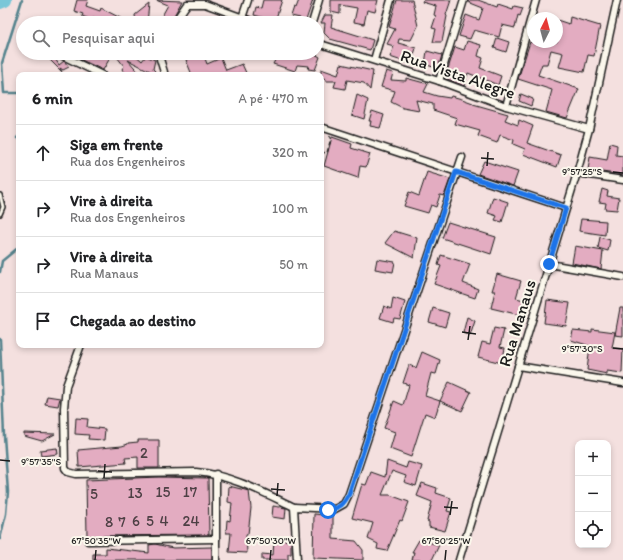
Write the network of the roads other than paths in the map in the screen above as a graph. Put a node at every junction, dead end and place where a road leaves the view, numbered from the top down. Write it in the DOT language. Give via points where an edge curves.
graph roads {
  1 [pos="248,0"];
  2 [pos="319,0"];
  3 [pos="391,0"];
  4 [pos="464,0"];
  5 [pos="536,0"];
  6 [pos="617,0"];
  7 [pos="179,16"];
  8 [pos="237,16"];
  9 [pos="243,16"];
  10 [pos="314,16"];
  11 [pos="324,45"];
  12 [pos="71,60"];
  13 [pos="160,60"];
  14 [pos="374,60"];
  15 [pos="96,72"];
  16 [pos="164,72"];
  17 [pos="439,81"];
  18 [pos="506,106"];
  19 [pos="324,128"];
  20 [pos="589,129"];
  21 [pos="329,130"];
  22 [pos="324,131"];
  23 [pos="462,157"];
  24 [pos="456,172"];
  25 [pos="577,173"];
  26 [pos="623,180"];
  27 [pos="0,195"];
  28 [pos="566,208"];
  29 [pos="0,214"];
  30 [pos="549,264"];
  31 [pos="623,277"];
  32 [pos="80,348"];
  33 [pos="518,366"];
  34 [pos="623,383"];
  35 [pos="216,474"];
  36 [pos="294,507"];
  37 [pos="216,539"];
  38 [pos="88,541"];
  39 [pos="216,560"];
  40 [pos="297,560"];
  41 [pos="459,560"];
  1 -- 9 [label="street"];
  2 -- 10 [label="street"];
  3 -- 14 [label="street"];
  4 -- 17 [label="street"];
  5 -- 18 [label="street"];
  6 -- 20 [label="street, Rua Manaus"];
  7 -- 8 [label="street" via="187,4 205,4"];
  11 -- 14 [label="street, Rua Vista Alegre"];
  12 -- 15 [label="street"];
  13 -- 16 [label="street"];
  14 -- 17 [label="street, Rua Vista Alegre"];
  17 -- 18 [label="street, Rua Vista Alegre"];
  18 -- 20 [label="street, Rua Vista Alegre"];
  19 -- 21 [label="street"];
  20 -- 25 [label="street, Rua Manaus"];
  21 -- 22 [label="street"];
  21 -- 24 [label="street"];
  23 -- 24 [label="street"];
  24 -- 28 [label="street"];
  24 -- 36 [label="street" via="349,494 344,504 335,509"];
  25 -- 26 [label="street"];
  25 -- 28 [label="street, Rua Manaus"];
  27 -- 29 [label="lane" via="3,207"];
  28 -- 30 [label="street, Rua Manaus"];
  30 -- 31 [label="street"];
  30 -- 33 [label="street, Rua Manaus"];
  32 -- 35 [label="street" via="66,386 65,468 68,472"];
  33 -- 34 [label="street"];
  33 -- 41 [label="street, Rua Manaus"];
  35 -- 36 [label="street" via="255,488"];
  35 -- 37 [label="street"];
  36 -- 40 [label="street"];
  37 -- 38 [label="street"];
  37 -- 39 [label="street"];
}
